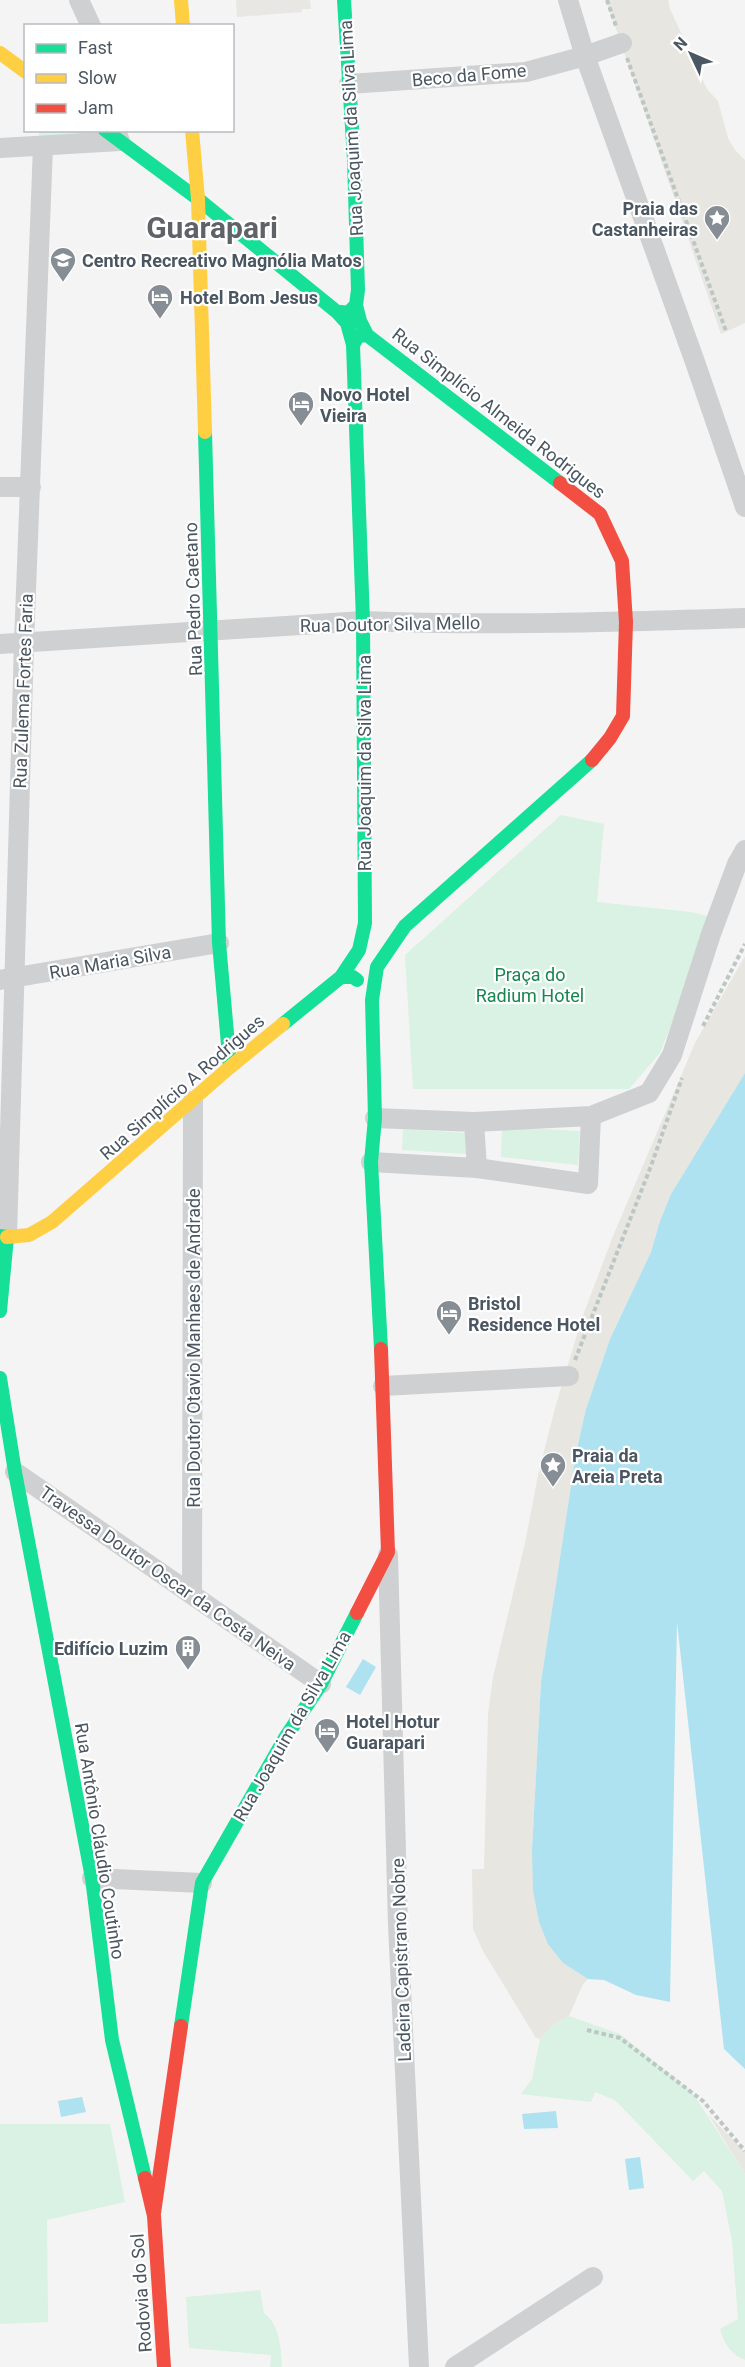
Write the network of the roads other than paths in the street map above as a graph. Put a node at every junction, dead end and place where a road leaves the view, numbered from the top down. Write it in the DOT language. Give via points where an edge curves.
graph roads {
  1 [pos="79,0"];
  2 [pos="181,0"];
  3 [pos="344,0"];
  4 [pos="568,0"];
  5 [pos="90,24"];
  6 [pos="183,24"];
  7 [pos="622,43"];
  8 [pos="0,53"];
  9 [pos="585,56"];
  10 [pos="24,71"];
  11 [pos="349,84"];
  12 [pos="192,132"];
  13 [pos="114,134"];
  14 [pos="43,146"];
  15 [pos="0,148"];
  16 [pos="198,199"];
  17 [pos="356,305"];
  18 [pos="337,312"];
  19 [pos="367,335"];
  20 [pos="353,345"];
  21 [pos="31,486"];
  22 [pos="0,487"];
  23 [pos="745,507"];
  24 [pos="745,618"];
  25 [pos="363,621"];
  26 [pos="626,622"];
  27 [pos="212,631"];
  28 [pos="24,643"];
  29 [pos="0,644"];
  30 [pos="745,850"];
  31 [pos="405,926"];
  32 [pos="375,930"];
  33 [pos="219,943"];
  34 [pos="341,977"];
  35 [pos="7,979"];
  36 [pos="372,1000"];
  37 [pos="230,1067"];
  38 [pos="193,1101"];
  39 [pos="591,1116"];
  40 [pos="375,1118"];
  41 [pos="474,1122"];
  42 [pos="371,1162"];
  43 [pos="477,1168"];
  44 [pos="4,1236"];
  45 [pos="0,1311"];
  46 [pos="569,1376"];
  47 [pos="0,1378"];
  48 [pos="383,1386"];
  49 [pos="8,1470"];
  50 [pos="388,1552"];
  51 [pos="192,1594"];
  52 [pos="321,1684"];
  53 [pos="92,1878"];
  54 [pos="202,1883"];
  55 [pos="154,2216"];
  56 [pos="592,2277"];
  57 [pos="164,2367"];
  58 [pos="419,2367"];
  59 [pos="455,2367"];
  1 -- 5 [label="street"];
  2 -- 6 [label="street"];
  3 -- 11 [label="street, Rua Joaquim da Silva Lima"];
  4 -- 9 [label="street"];
  7 -- 9 [label="street, Beco da Fome"];
  8 -- 10 [label="street"];
  9 -- 11 [label="street, Beco da Fome" via="526,72"];
  9 -- 23 [label="street"];
  11 -- 17 [label="street, Rua Joaquim da Silva Lima"];
  12 -- 16 [label="street, Rua Pedro Caetano"];
  13 -- 14 [label="street"];
  13 -- 16 [label="street"];
  14 -- 15 [label="street"];
  14 -- 21 [label="street, Rua Zulema Fortes Faria"];
  16 -- 18 [label="street"];
  16 -- 27 [label="street, Rua Pedro Caetano"];
  17 -- 18 [label="street" via="348,313"];
  17 -- 19 [label="street, Rua Simplício Almeida Rodrigues"];
  18 -- 20 [label="street" via="347,324"];
  19 -- 20 [label="street" via="358,336"];
  19 -- 26 [label="street, Rua Simplício Almeida Rodrigues" via="600,514 622,561"];
  20 -- 25 [label="street, Rua Joaquim da Silva Lima"];
  21 -- 22 [label="street"];
  21 -- 28 [label="street, Rua Zulema Fortes Faria"];
  24 -- 26 [label="street, Rua Doutor Silva Mello"];
  25 -- 26 [label="street, Rua Doutor Silva Mello"];
  25 -- 27 [label="street, Rua Doutor Silva Mello"];
  25 -- 32 [label="street, Rua Joaquim da Silva Lima"];
  26 -- 31 [label="street, Rua Simplício Almeida Rodrigues" via="622,716 610,738 592,760"];
  27 -- 28 [label="street, Rua Doutor Silva Mello"];
  27 -- 33 [label="street, Rua Pedro Caetano"];
  28 -- 29 [label="street, Rua Doutor Silva Mello"];
  28 -- 35 [label="street, Rua Zulema Fortes Faria"];
  30 -- 39 [label="street" via="711,934 672,1055 649,1092"];
  31 -- 32 [label="street"];
  31 -- 36 [label="street, Rua Joaquim da Silva Lima" via="377,967"];
  32 -- 34 [label="street, Rua Joaquim da Silva Lima"];
  33 -- 35 [label="street, Rua Maria Silva"];
  33 -- 37 [label="street, Rua Pedro Caetano"];
  34 -- 36 [label="street" via="353,977 364,985"];
  34 -- 37 [label="street, Rua Simplício A Rodrigues"];
  35 -- 44 [label="street, Rua Zulema Fortes Faria"];
  36 -- 40 [label="street, Rua Joaquim da Silva Lima"];
  37 -- 38 [label="street, Rua Simplício A Rodrigues"];
  38 -- 44 [label="street, Rua Simplício A Rodrigues" via="52,1222 29,1235"];
  38 -- 51 [label="street, Rua Doutor Otavio Manhaes de Andrade"];
  39 -- 41 [label="street"];
  39 -- 43 [label="street" via="588,1184"];
  40 -- 41 [label="street"];
  40 -- 42 [label="street, Rua Joaquim da Silva Lima"];
  41 -- 43 [label="street"];
  42 -- 43 [label="street"];
  42 -- 48 [label="street, Rua Joaquim da Silva Lima"];
  44 -- 45 [label="street"];
  46 -- 48 [label="street"];
  47 -- 49 [label="street, Rua Antônio Cláudio Coutinho"];
  48 -- 50 [label="street, Rua Joaquim da Silva Lima"];
  49 -- 51 [label="street, Travessa Doutor Oscar da Costa Neiva"];
  49 -- 53 [label="street, Rua Antônio Cláudio Coutinho"];
  50 -- 52 [label="street, Rua Joaquim da Silva Lima"];
  50 -- 58 [label="street, Ladeira Capistrano Nobre" via="398,1925"];
  51 -- 52 [label="street, Travessa Doutor Oscar da Costa Neiva"];
  52 -- 54 [label="street, Rua Joaquim da Silva Lima"];
  53 -- 54 [label="street"];
  53 -- 55 [label="street, Rua Antônio Cláudio Coutinho" via="112,2040"];
  54 -- 55 [label="street, Rua Joaquim da Silva Lima"];
  55 -- 57 [label="street, Rodovia do Sol"];
  56 -- 59 [label="street"];
}
